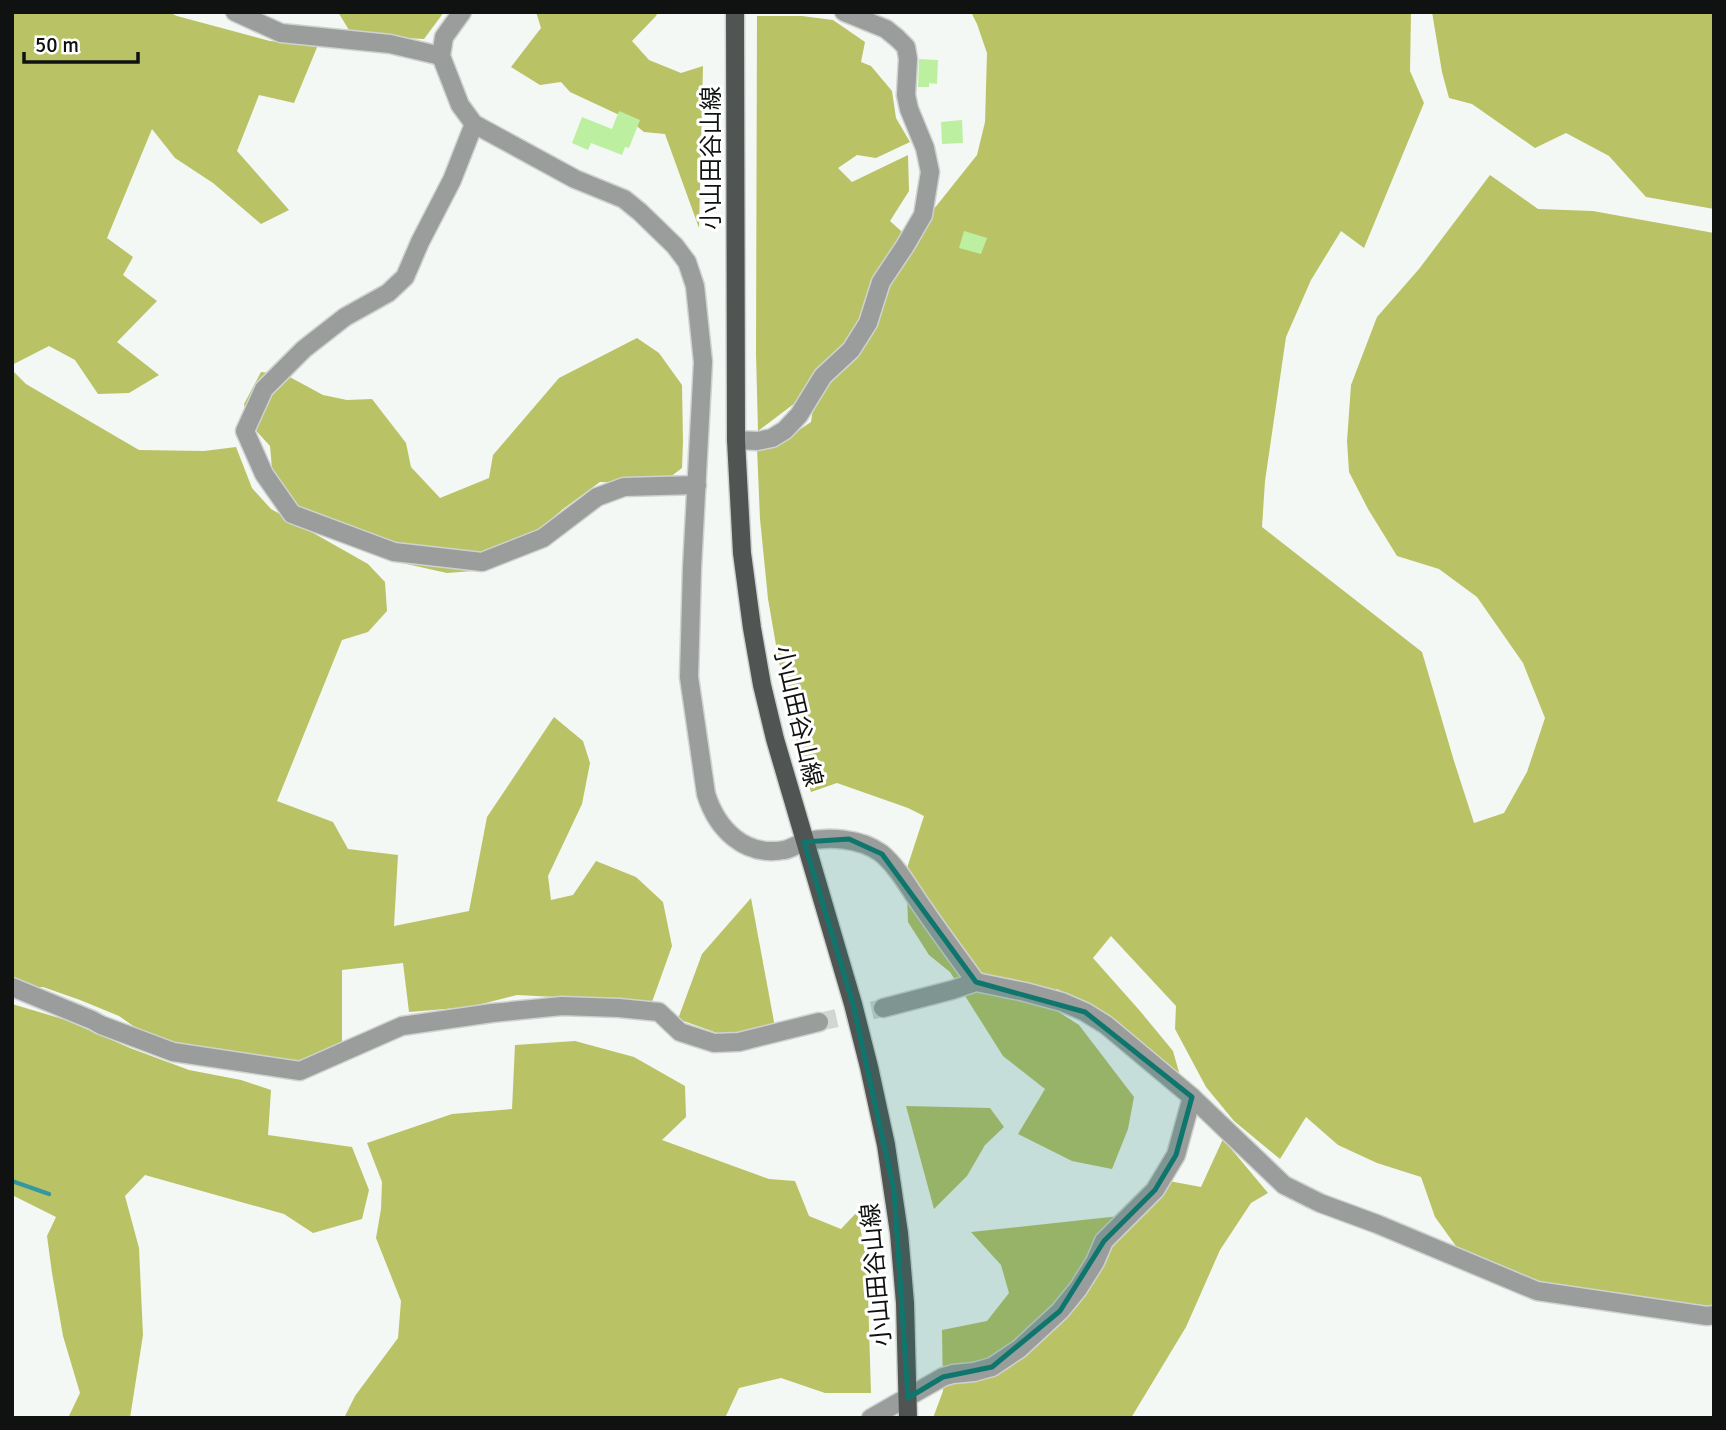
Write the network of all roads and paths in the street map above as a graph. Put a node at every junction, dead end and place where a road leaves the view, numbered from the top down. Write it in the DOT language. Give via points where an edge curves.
graph roads {
  1 [pos="235,12"];
  2 [pos="462,12"];
  3 [pos="736,12"];
  4 [pos="844,12"];
  5 [pos="441,56"];
  6 [pos="474,124"];
  7 [pos="736,440"];
  8 [pos="697,485"];
  9 [pos="804,842"];
  10 [pos="976,982"];
  11 [pos="12,987"];
  12 [pos="883,1008"];
  13 [pos="819,1022"];
  14 [pos="1192,1097"];
  15 [pos="1714,1315"];
  16 [pos="908,1398"];
  17 [pos="871,1418"];
  18 [pos="908,1418"];
  1 -- 5 [label="street" via="281,33 390,44"];
  2 -- 5 [label="street" via="444,37"];
  3 -- 7 [label="main road, 小山田谷山線"];
  4 -- 7 [label="street" via="886,29 906,47 906,95 930,172 923,215 881,282 868,323 799,415 772,438"];
  5 -- 6 [label="street" via="460,105"];
  6 -- 8 [label="street" via="575,179 624,199 687,261 695,286 703,362"];
  6 -- 8 [label="street" via="405,277 388,293 326,331 264,389 245,431 264,474 292,514 394,552 482,562 544,538 597,497 624,486"];
  7 -- 9 [label="main road, 小山田谷山線" via="752,628 762,685"];
  8 -- 9 [label="street" via="689,677 706,794 720,825 745,845 761,851 785,850"];
  9 -- 10 [label="street" via="849,839 882,854"];
  9 -- 16 [label="main road, 小山田谷山線" via="853,1004 886,1145 899,1233"];
  10 -- 12 [label="street"];
  10 -- 14 [label="street" via="1062,1002 1085,1012"];
  11 -- 13 [label="street" via="173,1052 300,1072 402,1026 562,1006 659,1012 680,1032 714,1043 739,1042"];
  14 -- 15 [label="street" via="1284,1185 1320,1203 1537,1291"];
  14 -- 16 [label="street" via="1177,1155 1155,1190 1104,1241 1095,1262 1060,1311 992,1367 943,1377"];
  16 -- 17 [label="street"];
  16 -- 18 [label="main road, 小山田谷山線"];
}
